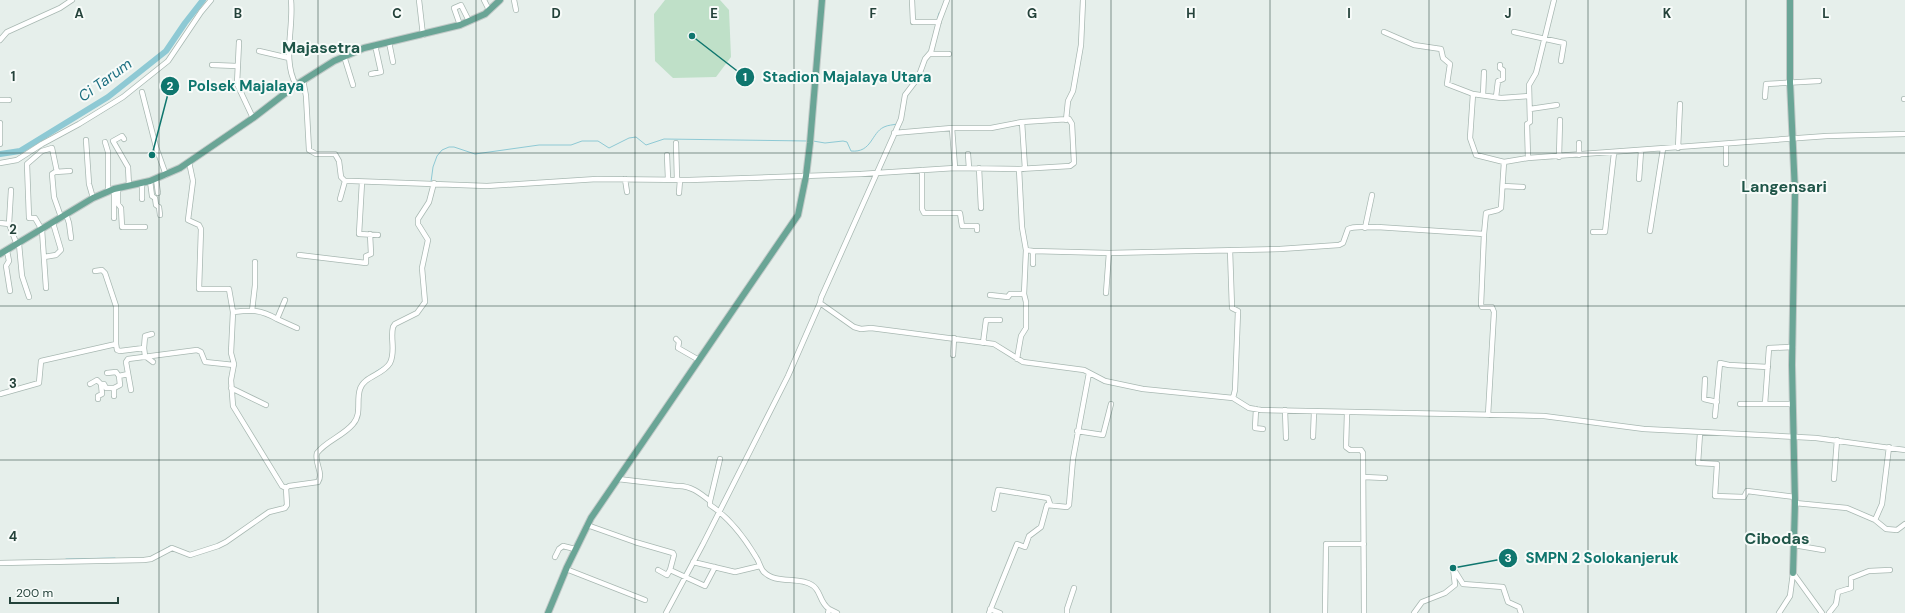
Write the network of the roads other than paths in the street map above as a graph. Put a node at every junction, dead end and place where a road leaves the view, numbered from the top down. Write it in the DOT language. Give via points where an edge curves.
graph roads {
  1 [pos="72,0"];
  2 [pos="211,0"];
  3 [pos="291,0"];
  4 [pos="419,0"];
  5 [pos="484,0"];
  6 [pos="514,0"];
  7 [pos="818,0"];
  8 [pos="822,0"];
  9 [pos="912,0"];
  10 [pos="947,0"];
  11 [pos="1083,0"];
  12 [pos="1554,0"];
  13 [pos="1790,0"];
  14 [pos="498,1"];
  15 [pos="489,10"];
  16 [pos="516,10"];
  17 [pos="469,22"];
  18 [pos="936,22"];
  19 [pos="460,25"];
  20 [pos="1384,32"];
  21 [pos="1514,32"];
  22 [pos="422,35"];
  23 [pos="1543,37"];
  24 [pos="0,40"];
  25 [pos="239,42"];
  26 [pos="389,42"];
  27 [pos="375,45"];
  28 [pos="259,51"];
  29 [pos="930,54"];
  30 [pos="949,54"];
  31 [pos="344,56"];
  32 [pos="289,58"];
  33 [pos="1561,61"];
  34 [pos="393,62"];
  35 [pos="212,65"];
  36 [pos="1500,65"];
  37 [pos="237,66"];
  38 [pos="1484,72"];
  39 [pos="371,74"];
  40 [pos="303,80"];
  41 [pos="1819,81"];
  42 [pos="1790,82"];
  43 [pos="296,85"];
  44 [pos="353,85"];
  45 [pos="142,92"];
  46 [pos="1473,94"];
  47 [pos="1483,95"];
  48 [pos="1528,96"];
  49 [pos="1496,97"];
  50 [pos="1765,97"];
  51 [pos="0,100"];
  52 [pos="9,100"];
  53 [pos="1680,104"];
  54 [pos="1557,105"];
  55 [pos="1530,109"];
  56 [pos="253,118"];
  57 [pos="1066,120"];
  58 [pos="1560,120"];
  59 [pos="1022,122"];
  60 [pos="0,123"];
  61 [pos="952,128"];
  62 [pos="894,133"];
  63 [pos="1905,134"];
  64 [pos="124,139"];
  65 [pos="1793,139"];
  66 [pos="86,140"];
  67 [pos="105,142"];
  68 [pos="1579,142"];
  69 [pos="676,143"];
  70 [pos="0,144"];
  71 [pos="1726,144"];
  72 [pos="1678,148"];
  73 [pos="808,149"];
  74 [pos="1663,149"];
  75 [pos="1641,151"];
  76 [pos="1614,152"];
  77 [pos="968,154"];
  78 [pos="667,155"];
  79 [pos="1579,155"];
  80 [pos="1560,157"];
  81 [pos="1528,158"];
  82 [pos="189,162"];
  83 [pos="1504,162"];
  84 [pos="0,163"];
  85 [pos="1726,164"];
  86 [pos="955,168"];
  87 [pos="969,168"];
  88 [pos="979,168"];
  89 [pos="1026,168"];
  90 [pos="1018,169"];
  91 [pos="922,170"];
  92 [pos="70,171"];
  93 [pos="57,172"];
  94 [pos="876,173"];
  95 [pos="166,175"];
  96 [pos="806,176"];
  97 [pos="625,178"];
  98 [pos="1639,179"];
  99 [pos="153,180"];
  100 [pos="345,180"];
  101 [pos="668,180"];
  102 [pos="678,180"];
  103 [pos="140,182"];
  104 [pos="362,182"];
  105 [pos="431,183"];
  106 [pos="129,186"];
  107 [pos="1503,186"];
  108 [pos="1524,187"];
  109 [pos="11,190"];
  110 [pos="113,190"];
  111 [pos="627,192"];
  112 [pos="158,193"];
  113 [pos="679,193"];
  114 [pos="1372,195"];
  115 [pos="93,198"];
  116 [pos="142,199"];
  117 [pos="340,199"];
  118 [pos="981,208"];
  119 [pos="160,215"];
  120 [pos="63,216"];
  121 [pos="114,218"];
  122 [pos="0,223"];
  123 [pos="53,223"];
  124 [pos="9,224"];
  125 [pos="145,227"];
  126 [pos="1365,228"];
  127 [pos="42,230"];
  128 [pos="978,230"];
  129 [pos="1650,231"];
  130 [pos="1592,232"];
  131 [pos="370,234"];
  132 [pos="1484,234"];
  133 [pos="378,236"];
  134 [pos="71,238"];
  135 [pos="18,244"];
  136 [pos="1026,250"];
  137 [pos="1230,250"];
  138 [pos="7,251"];
  139 [pos="1033,251"];
  140 [pos="1109,253"];
  141 [pos="0,254"];
  142 [pos="299,255"];
  143 [pos="44,257"];
  144 [pos="255,262"];
  145 [pos="1033,264"];
  146 [pos="95,271"];
  147 [pos="46,288"];
  148 [pos="10,291"];
  149 [pos="1106,293"];
  150 [pos="1024,294"];
  151 [pos="990,295"];
  152 [pos="29,297"];
  153 [pos="285,300"];
  154 [pos="820,303"];
  155 [pos="252,310"];
  156 [pos="233,312"];
  157 [pos="277,319"];
  158 [pos="1000,320"];
  159 [pos="298,328"];
  160 [pos="152,334"];
  161 [pos="954,338"];
  162 [pos="676,339"];
  163 [pos="983,342"];
  164 [pos="116,344"];
  165 [pos="1793,347"];
  166 [pos="144,348"];
  167 [pos="953,355"];
  168 [pos="145,356"];
  169 [pos="1018,359"];
  170 [pos="699,360"];
  171 [pos="154,362"];
  172 [pos="234,365"];
  173 [pos="1768,367"];
  174 [pos="107,373"];
  175 [pos="1089,373"];
  176 [pos="128,374"];
  177 [pos="119,376"];
  178 [pos="1705,379"];
  179 [pos="90,384"];
  180 [pos="101,384"];
  181 [pos="114,388"];
  182 [pos="232,388"];
  183 [pos="131,390"];
  184 [pos="0,394"];
  185 [pos="114,396"];
  186 [pos="1233,398"];
  187 [pos="98,399"];
  188 [pos="1717,402"];
  189 [pos="1111,404"];
  190 [pos="1740,404"];
  191 [pos="1765,404"];
  192 [pos="1793,404"];
  193 [pos="266,405"];
  194 [pos="1256,409"];
  195 [pos="1285,410"];
  196 [pos="1314,412"];
  197 [pos="1347,413"];
  198 [pos="1488,415"];
  199 [pos="1715,416"];
  200 [pos="1263,429"];
  201 [pos="1078,431"];
  202 [pos="1700,433"];
  203 [pos="1793,436"];
  204 [pos="1313,437"];
  205 [pos="1286,438"];
  206 [pos="1837,440"];
  207 [pos="1889,447"];
  208 [pos="1905,450"];
  209 [pos="720,459"];
  210 [pos="1364,476"];
  211 [pos="1385,478"];
  212 [pos="618,479"];
  213 [pos="1834,479"];
  214 [pos="286,488"];
  215 [pos="1795,500"];
  216 [pos="710,501"];
  217 [pos="1050,504"];
  218 [pos="994,509"];
  219 [pos="719,511"];
  220 [pos="1875,520"];
  221 [pos="1905,524"];
  222 [pos="587,525"];
  223 [pos="1364,544"];
  224 [pos="1794,545"];
  225 [pos="575,549"];
  226 [pos="1824,550"];
  227 [pos="555,557"];
  228 [pos="693,562"];
  229 [pos="0,563"];
  230 [pos="760,566"];
  231 [pos="715,567"];
  232 [pos="566,569"];
  233 [pos="658,570"];
  234 [pos="670,570"];
  235 [pos="1890,570"];
  236 [pos="1793,574"];
  237 [pos="685,578"];
  238 [pos="1074,588"];
  239 [pos="645,600"];
  240 [pos="829,611"];
  241 [pos="989,611"];
  242 [pos="548,613"];
  243 [pos="666,613"];
  244 [pos="837,613"];
  245 [pos="1000,613"];
  246 [pos="1067,613"];
  247 [pos="1325,613"];
  248 [pos="1364,613"];
  249 [pos="1414,613"];
  250 [pos="1521,613"];
  251 [pos="1779,613"];
  252 [pos="1822,613"];
  253 [pos="1829,613"];
  1 -- 24 [label="street" via="6,32"];
  2 -- 84 [label="street" via="168,61 123,97 29,153 11,162"];
  3 -- 32 [label="street"];
  4 -- 22 [label="street"];
  5 -- 15 [label="street"];
  6 -- 16 [label="street"];
  7 -- 73 [label="main road"];
  8 -- 73 [label="main road"];
  9 -- 18 [label="street" via="913,22"];
  10 -- 18 [label="street"];
  11 -- 57 [label="street" via="1081,45"];
  12 -- 23 [label="street"];
  13 -- 42 [label="main road"];
  14 -- 15 [label="main road"];
  15 -- 17 [label="main road"];
  17 -- 19 [label="main road"];
  17 -- 19 [label="street" via="461,5 454,8"];
  18 -- 29 [label="street"];
  19 -- 22 [label="main road"];
  20 -- 46 [label="street" via="1412,44 1441,49 1443,58 1450,64 1448,84"];
  21 -- 23 [label="street"];
  22 -- 26 [label="main road"];
  23 -- 33 [label="street" via="1564,43"];
  23 -- 48 [label="street" via="1536,73 1529,85"];
  25 -- 37 [label="street"];
  26 -- 27 [label="main road"];
  26 -- 34 [label="street"];
  27 -- 31 [label="main road"];
  27 -- 39 [label="street" via="381,72"];
  28 -- 32 [label="street"];
  29 -- 30 [label="street"];
  29 -- 62 [label="street" via="925,59 918,78 905,94 901,118"];
  31 -- 40 [label="main road"];
  31 -- 44 [label="street"];
  32 -- 43 [label="street"];
  35 -- 37 [label="street"];
  36 -- 49 [label="street" via="1503,79 1498,81"];
  37 -- 56 [label="street" via="237,85"];
  38 -- 47 [label="street"];
  40 -- 43 [label="main road"];
  40 -- 100 [label="street" via="309,150 316,154 335,154 339,161 341,177"];
  41 -- 42 [label="street"];
  42 -- 50 [label="street" via="1766,84"];
  42 -- 65 [label="main road"];
  43 -- 56 [label="main road"];
  45 -- 95 [label="street"];
  46 -- 47 [label="street"];
  46 -- 83 [label="street" via="1470,138 1475,152 1477,156 1488,156"];
  47 -- 49 [label="street"];
  48 -- 49 [label="street"];
  48 -- 55 [label="street"];
  51 -- 52 [label="street"];
  53 -- 72 [label="street"];
  54 -- 55 [label="street"];
  55 -- 81 [label="street" via="1530,122 1527,124"];
  56 -- 82 [label="main road"];
  57 -- 59 [label="street"];
  57 -- 89 [label="street" via="1069,119 1072,124 1073,165"];
  58 -- 80 [label="street"];
  59 -- 61 [label="street" via="991,128"];
  59 -- 89 [label="street"];
  60 -- 70 [label="street"];
  61 -- 62 [label="street"];
  61 -- 86 [label="street"];
  62 -- 94 [label="street"];
  63 -- 65 [label="street"];
  64 -- 106 [label="street" via="122,136 113,141 128,167"];
  65 -- 71 [label="street"];
  65 -- 165 [label="main road"];
  66 -- 115 [label="street" via="89,184"];
  67 -- 110 [label="street"];
  68 -- 79 [label="street"];
  69 -- 102 [label="street"];
  71 -- 72 [label="street"];
  71 -- 85 [label="street"];
  72 -- 74 [label="street"];
  73 -- 96 [label="main road"];
  74 -- 75 [label="street"];
  74 -- 129 [label="street"];
  75 -- 76 [label="street"];
  75 -- 98 [label="street"];
  76 -- 79 [label="street"];
  76 -- 130 [label="street" via="1605,231"];
  77 -- 87 [label="street"];
  78 -- 101 [label="street"];
  79 -- 80 [label="street"];
  80 -- 81 [label="street"];
  81 -- 83 [label="street"];
  82 -- 95 [label="main road"];
  82 -- 156 [label="street" via="193,181 188,219 201,229 199,288 229,289"];
  83 -- 107 [label="street"];
  86 -- 87 [label="street"];
  86 -- 91 [label="street"];
  87 -- 88 [label="street"];
  88 -- 90 [label="street"];
  88 -- 118 [label="street"];
  89 -- 90 [label="street"];
  90 -- 136 [label="street"];
  91 -- 94 [label="street"];
  91 -- 128 [label="street" via="924,213 960,212 962,226 977,226"];
  92 -- 93 [label="street"];
  93 -- 120 [label="street" via="53,173 52,177 54,197"];
  93 -- 127 [label="street" via="52,148 42,151 27,164 29,218 35,217"];
  94 -- 96 [label="street"];
  94 -- 154 [label="street"];
  95 -- 99 [label="main road"];
  96 -- 102 [label="street"];
  96 -- 170 [label="main road" via="794,221"];
  97 -- 101 [label="street"];
  97 -- 105 [label="street" via="487,186"];
  97 -- 111 [label="street"];
  99 -- 103 [label="main road"];
  99 -- 112 [label="street"];
  99 -- 119 [label="street" via="152,196 159,207"];
  100 -- 104 [label="street"];
  100 -- 117 [label="street"];
  101 -- 102 [label="street"];
  102 -- 113 [label="street"];
  103 -- 106 [label="main road"];
  103 -- 116 [label="street"];
  104 -- 105 [label="street"];
  104 -- 131 [label="street" via="359,234"];
  105 -- 214 [label="street" via="429,202 418,219 418,224 428,240 422,268 425,298 423,306 417,313 393,327 392,357 386,367 361,386 357,419 344,433 317,453 320,481 315,484 293,484"];
  106 -- 110 [label="main road"];
  107 -- 108 [label="street"];
  107 -- 132 [label="street" via="1501,208 1486,213"];
  109 -- 124 [label="street"];
  110 -- 115 [label="main road"];
  110 -- 121 [label="street"];
  110 -- 125 [label="street" via="121,208 122,227"];
  114 -- 126 [label="street"];
  115 -- 120 [label="main road"];
  120 -- 123 [label="main road"];
  120 -- 134 [label="street" via="69,223"];
  122 -- 124 [label="street"];
  123 -- 127 [label="main road"];
  123 -- 143 [label="street" via="61,250 56,255"];
  124 -- 135 [label="street"];
  126 -- 132 [label="street"];
  126 -- 137 [label="street" via="1349,228 1343,243 1339,245"];
  127 -- 135 [label="main road"];
  127 -- 143 [label="street"];
  131 -- 133 [label="street"];
  131 -- 142 [label="street" via="371,254 366,256 366,263"];
  132 -- 198 [label="street" via="1481,305 1492,307 1494,312"];
  135 -- 138 [label="main road"];
  135 -- 152 [label="street" via="22,276"];
  136 -- 139 [label="street"];
  136 -- 150 [label="street"];
  137 -- 140 [label="street"];
  137 -- 186 [label="street" via="1232,306 1238,311"];
  138 -- 141 [label="main road"];
  138 -- 148 [label="street" via="9,261 6,266"];
  139 -- 140 [label="street"];
  139 -- 145 [label="street"];
  140 -- 149 [label="street"];
  143 -- 147 [label="street"];
  144 -- 155 [label="street"];
  146 -- 164 [label="street" via="102,270 105,273 116,306"];
  150 -- 151 [label="street" via="1010,294 1008,297"];
  150 -- 169 [label="street" via="1026,328"];
  153 -- 157 [label="street"];
  154 -- 161 [label="street" via="854,327 861,329"];
  154 -- 219 [label="street" via="788,376"];
  155 -- 156 [label="street"];
  155 -- 157 [label="street" via="264,312"];
  156 -- 172 [label="street" via="231,353"];
  157 -- 159 [label="street"];
  158 -- 163 [label="street" via="986,320"];
  160 -- 166 [label="street" via="145,336"];
  161 -- 163 [label="street"];
  161 -- 167 [label="street"];
  162 -- 170 [label="street" via="679,342 678,348"];
  163 -- 169 [label="street" via="999,346"];
  164 -- 166 [label="street" via="120,351"];
  164 -- 184 [label="street" via="41,361 39,383"];
  165 -- 173 [label="street" via="1770,347"];
  165 -- 192 [label="main road"];
  166 -- 168 [label="street"];
  168 -- 171 [label="street"];
  168 -- 172 [label="street" via="197,350 201,352 205,362"];
  168 -- 176 [label="street" via="127,360"];
  169 -- 175 [label="street" via="1042,366 1084,370"];
  170 -- 212 [label="main road"];
  172 -- 182 [label="street"];
  173 -- 188 [label="street" via="1720,363"];
  173 -- 191 [label="street"];
  174 -- 177 [label="street" via="116,372"];
  175 -- 186 [label="street" via="1105,381 1143,389"];
  175 -- 201 [label="street"];
  176 -- 177 [label="street"];
  176 -- 183 [label="street"];
  177 -- 181 [label="street" via="120,385"];
  178 -- 188 [label="street" via="1704,399"];
  179 -- 180 [label="street" via="97,380"];
  180 -- 181 [label="street" via="106,388"];
  180 -- 187 [label="street" via="102,394"];
  181 -- 185 [label="street"];
  182 -- 193 [label="street"];
  182 -- 214 [label="street" via="234,409 282,486"];
  186 -- 194 [label="street"];
  188 -- 199 [label="street"];
  189 -- 201 [label="street" via="1103,435"];
  190 -- 191 [label="street"];
  191 -- 192 [label="street"];
  192 -- 203 [label="main road"];
  194 -- 195 [label="street"];
  194 -- 200 [label="street" via="1255,428"];
  195 -- 196 [label="street"];
  195 -- 205 [label="street"];
  196 -- 197 [label="street"];
  196 -- 204 [label="street"];
  197 -- 198 [label="street"];
  197 -- 210 [label="street" via="1346,447 1362,451"];
  198 -- 202 [label="street" via="1544,416 1644,429"];
  201 -- 217 [label="street" via="1070,503 1067,507"];
  202 -- 203 [label="street"];
  202 -- 215 [label="street" via="1698,463 1717,464 1715,496 1744,497 1748,491"];
  203 -- 206 [label="street"];
  203 -- 215 [label="main road"];
  206 -- 207 [label="street"];
  206 -- 213 [label="street"];
  207 -- 208 [label="street"];
  207 -- 220 [label="street" via="1882,504"];
  209 -- 216 [label="street"];
  210 -- 211 [label="street"];
  210 -- 223 [label="street"];
  212 -- 216 [label="street" via="686,486"];
  212 -- 222 [label="main road"];
  214 -- 229 [label="street" via="285,508 269,512 226,542 193,555 172,548 144,560"];
  215 -- 220 [label="street" via="1846,508"];
  215 -- 224 [label="main road"];
  216 -- 219 [label="street" via="710,505"];
  217 -- 218 [label="street" via="1048,498 999,490"];
  217 -- 241 [label="street" via="1046,506 1041,527 1030,534 1025,547 1017,545"];
  219 -- 228 [label="street"];
  219 -- 230 [label="street" via="738,531"];
  220 -- 221 [label="street" via="1888,529 1897,530"];
  222 -- 225 [label="main road"];
  222 -- 234 [label="street" via="673,553"];
  223 -- 247 [label="street" via="1326,544"];
  223 -- 248 [label="street"];
  224 -- 226 [label="street"];
  224 -- 236 [label="main road"];
  225 -- 227 [label="street" via="563,546"];
  225 -- 232 [label="main road"];
  228 -- 231 [label="street"];
  228 -- 237 [label="street"];
  230 -- 231 [label="street" via="735,572"];
  230 -- 240 [label="street" via="776,578 812,585"];
  231 -- 237 [label="street" via="706,586"];
  232 -- 239 [label="street"];
  232 -- 242 [label="main road"];
  233 -- 234 [label="street" via="667,575"];
  234 -- 237 [label="street"];
  235 -- 253 [label="street" via="1870,571 1851,578 1851,588 1838,592 1836,604"];
  236 -- 251 [label="street" via="1790,596"];
  236 -- 252 [label="street"];
  237 -- 243 [label="street"];
  238 -- 246 [label="street"];
  240 -- 244 [label="street"];
  241 -- 245 [label="street"];
  249 -- 250 [label="street" via="1422,602 1445,593 1455,585 1453,568 1463,584 1503,587 1508,602 1519,607"];
}
